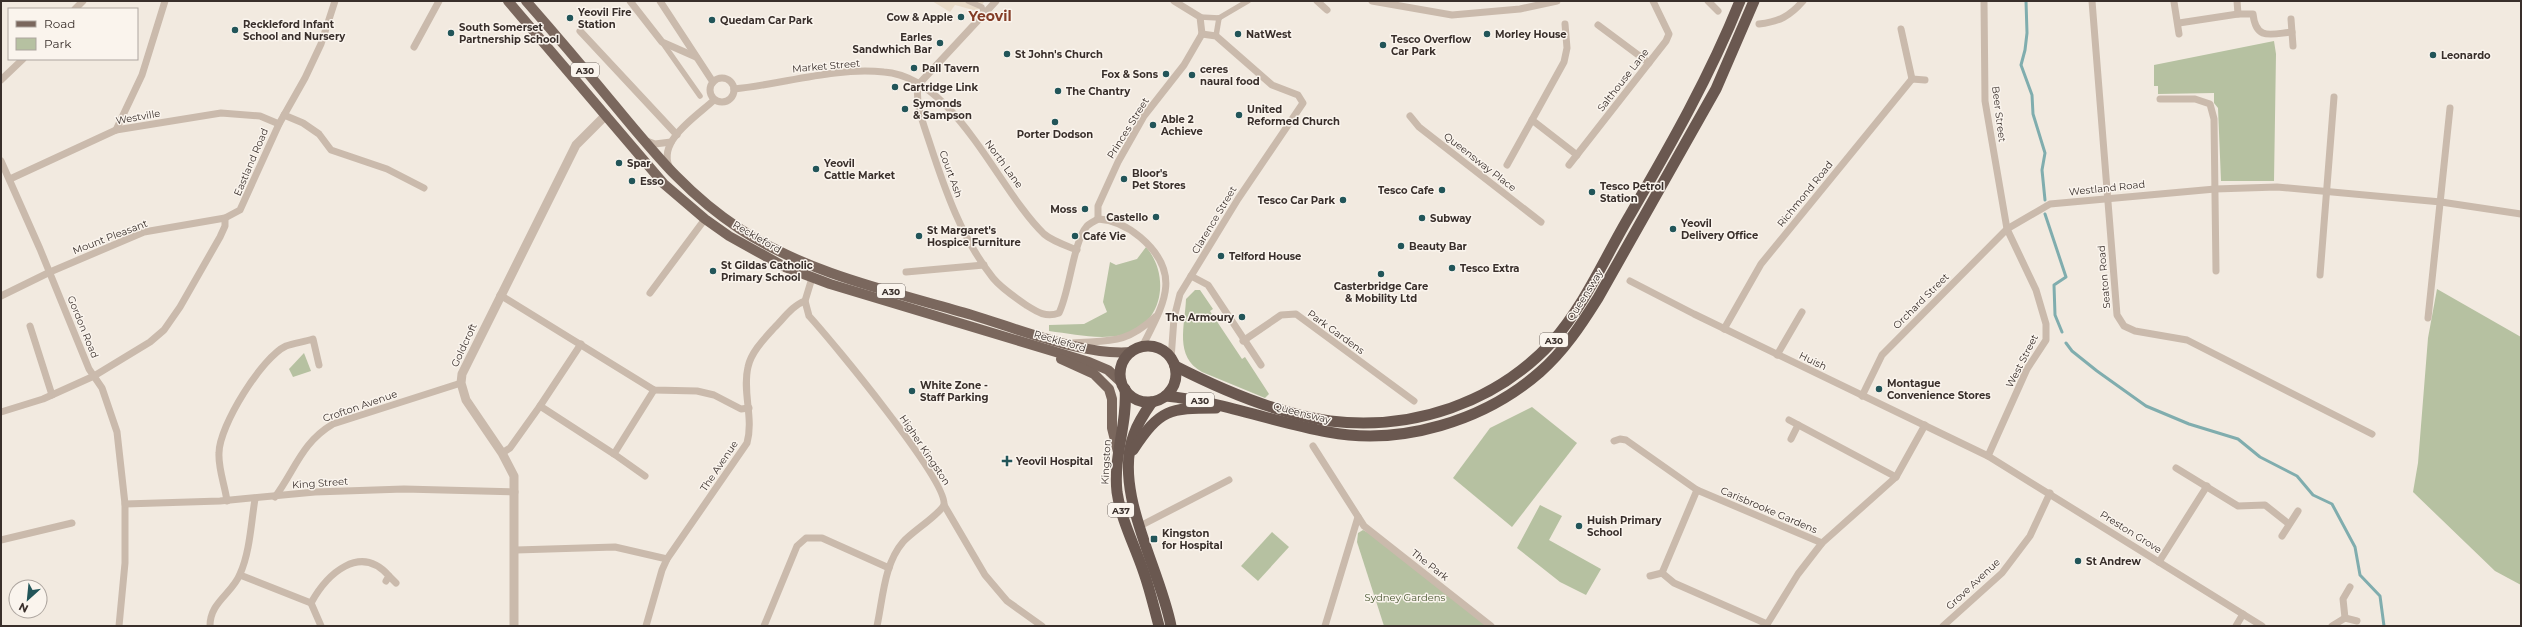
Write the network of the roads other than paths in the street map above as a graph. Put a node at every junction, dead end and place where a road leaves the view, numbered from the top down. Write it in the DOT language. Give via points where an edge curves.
graph roads {
  1 [pos="84,1"];
  2 [pos="165,1"];
  3 [pos="335,1"];
  4 [pos="440,1"];
  5 [pos="508,1"];
  6 [pos="526,1"];
  7 [pos="630,1"];
  8 [pos="660,1"];
  9 [pos="968,1"];
  10 [pos="996,1"];
  11 [pos="1174,1"];
  12 [pos="1248,1"];
  13 [pos="1317,1"];
  14 [pos="1372,1"];
  15 [pos="1558,1"];
  16 [pos="1653,1"];
  17 [pos="1708,1"];
  18 [pos="1740,1"];
  19 [pos="1754,1"];
  20 [pos="1803,1"];
  21 [pos="1984,1"];
  22 [pos="2092,1"];
  23 [pos="2237,1"];
  24 [pos="2174,2"];
  25 [pos="76,8"];
  26 [pos="1327,10"];
  27 [pos="1718,11"];
  28 [pos="983,12"];
  29 [pos="2238,14"];
  30 [pos="1200,17"];
  31 [pos="1219,18"];
  32 [pos="2291,19"];
  33 [pos="2179,23"];
  34 [pos="1565,24"];
  35 [pos="1759,24"];
  36 [pos="1598,25"];
  37 [pos="1901,29"];
  38 [pos="580,31"];
  39 [pos="2292,32"];
  40 [pos="1202,34"];
  41 [pos="2179,34"];
  42 [pos="1216,36"];
  43 [pos="662,42"];
  44 [pos="414,46"];
  45 [pos="2293,46"];
  46 [pos="696,57"];
  47 [pos="22,60"];
  48 [pos="1649,63"];
  49 [pos="1912,79"];
  50 [pos="1,80"];
  51 [pos="1925,80"];
  52 [pos="713,82"];
  53 [pos="918,85"];
  54 [pos="734,89"];
  55 [pos="700,96"];
  56 [pos="2334,97"];
  57 [pos="2160,99"];
  58 [pos="714,100"];
  59 [pos="2450,108"];
  60 [pos="284,115"];
  61 [pos="606,115"];
  62 [pos="1410,116"];
  63 [pos="1532,120"];
  64 [pos="279,124"];
  65 [pos="116,130"];
  66 [pos="677,135"];
  67 [pos="643,140"];
  68 [pos="671,142"];
  69 [pos="1577,155"];
  70 [pos="1,161"];
  71 [pos="1507,165"];
  72 [pos="1569,165"];
  73 [pos="674,176"];
  74 [pos="10,180"];
  75 [pos="424,188"];
  76 [pos="2216,189"];
  77 [pos="2327,191"];
  78 [pos="2108,197"];
  79 [pos="2441,202"];
  80 [pos="2521,214"];
  81 [pos="225,218"];
  82 [pos="705,219"];
  83 [pos="1098,219"];
  84 [pos="1541,222"];
  85 [pos="2007,229"];
  86 [pos="1077,250"];
  87 [pos="984,265"];
  88 [pos="2216,271"];
  89 [pos="50,272"];
  90 [pos="906,272"];
  91 [pos="2320,275"];
  92 [pos="1191,276"];
  93 [pos="812,278"];
  94 [pos="1630,281"];
  95 [pos="650,293"];
  96 [pos="500,295"];
  97 [pos="1,296"];
  98 [pos="805,301"];
  99 [pos="1802,312"];
  100 [pos="1158,314"];
  101 [pos="2428,318"];
  102 [pos="30,326"];
  103 [pos="1724,329"];
  104 [pos="1243,341"];
  105 [pos="581,344"];
  106 [pos="1068,344"];
  107 [pos="1037,347"];
  108 [pos="1142,347"];
  109 [pos="1131,352"];
  110 [pos="1777,355"];
  111 [pos="1173,362"];
  112 [pos="319,365"];
  113 [pos="1261,365"];
  114 [pos="94,376"];
  115 [pos="461,383"];
  116 [pos="1123,385"];
  117 [pos="654,390"];
  118 [pos="52,395"];
  119 [pos="1166,396"];
  120 [pos="1862,396"];
  121 [pos="1414,401"];
  122 [pos="1152,402"];
  123 [pos="540,406"];
  124 [pos="749,408"];
  125 [pos="1235,408"];
  126 [pos="1,412"];
  127 [pos="1789,420"];
  128 [pos="1798,425"];
  129 [pos="1925,425"];
  130 [pos="2372,434"];
  131 [pos="1791,439"];
  132 [pos="1614,441"];
  133 [pos="1312,446"];
  134 [pos="1118,452"];
  135 [pos="502,453"];
  136 [pos="614,454"];
  137 [pos="1130,455"];
  138 [pos="1988,456"];
  139 [pos="2176,468"];
  140 [pos="645,476"];
  141 [pos="1896,477"];
  142 [pos="1229,480"];
  143 [pos="2206,486"];
  144 [pos="1697,490"];
  145 [pos="515,492"];
  146 [pos="2050,493"];
  147 [pos="275,497"];
  148 [pos="255,498"];
  149 [pos="227,501"];
  150 [pos="125,504"];
  151 [pos="944,505"];
  152 [pos="2298,511"];
  153 [pos="1358,517"];
  154 [pos="72,523"];
  155 [pos="2290,524"];
  156 [pos="1140,526"];
  157 [pos="2282,536"];
  158 [pos="1,540"];
  159 [pos="1822,544"];
  160 [pos="516,550"];
  161 [pos="667,559"];
  162 [pos="2160,562"];
  163 [pos="889,568"];
  164 [pos="1662,573"];
  165 [pos="240,575"];
  166 [pos="1650,576"];
  167 [pos="396,583"];
  168 [pos="2350,587"];
  169 [pos="311,603"];
  170 [pos="2243,614"];
  171 [pos="2345,618"];
  172 [pos="2357,622"];
  173 [pos="1766,625"];
  174 [pos="119,626"];
  175 [pos="210,626"];
  176 [pos="321,626"];
  177 [pos="514,626"];
  178 [pos="646,626"];
  179 [pos="764,626"];
  180 [pos="877,626"];
  181 [pos="1042,626"];
  182 [pos="1159,626"];
  183 [pos="1171,626"];
  184 [pos="1325,626"];
  185 [pos="1491,626"];
  186 [pos="1943,626"];
  187 [pos="2236,626"];
  188 [pos="2262,626"];
  189 [pos="2332,626"];
  1 -- 25 [label="street"];
  2 -- 65 [label="street" via="142,75"];
  3 -- 60 [label="street, Eastland Road" via="321,44"];
  4 -- 44 [label="street"];
  5 -- 61 [label="main road, Reckleford / A30"];
  6 -- 67 [label="main road, Reckleford / A30"];
  7 -- 43 [label="street"];
  8 -- 46 [label="street"];
  9 -- 28 [label="street" via="982,7"];
  10 -- 28 [label="street"];
  11 -- 30 [label="street"];
  12 -- 31 [label="street"];
  13 -- 26 [label="street"];
  14 -- 15 [label="street" via="1467,18"];
  16 -- 48 [label="street, Salthouse Lane" via="1669,34"];
  17 -- 27 [label="street"];
  18 -- 111 [label="highway, Queensway / A30" via="1704,83 1583,298 1553,341 1535,359 1496,388 1442,412 1401,421 1330,421 1307,417 1248,398"];
  19 -- 125 [label="highway, Queensway / A30" via="1716,89 1598,298 1560,352 1516,391 1490,406 1435,427 1391,436 1329,433"];
  20 -- 35 [label="street" via="1782,19"];
  21 -- 85 [label="street, Beer Street" via="1986,101"];
  22 -- 78 [label="street, Seaton Road"];
  23 -- 29 [label="street"];
  24 -- 33 [label="street"];
  28 -- 53 [label="street"];
  29 -- 33 [label="street"];
  29 -- 39 [label="street" via="2253,14 2255,28 2263,34"];
  30 -- 31 [label="street"];
  30 -- 40 [label="street"];
  31 -- 42 [label="street"];
  32 -- 39 [label="street"];
  33 -- 41 [label="street"];
  34 -- 63 [label="street" via="1567,48 1564,62"];
  36 -- 48 [label="street"];
  37 -- 49 [label="street"];
  38 -- 66 [label="street"];
  39 -- 45 [label="street"];
  40 -- 42 [label="street"];
  40 -- 83 [label="street, Princes Street" via="1184,65 1144,116 1118,162 1098,206"];
  42 -- 92 [label="street, Clarence Street" via="1272,85 1298,95 1303,103 1238,199"];
  43 -- 46 [label="street"];
  43 -- 55 [label="street"];
  46 -- 52 [label="street"];
  47 -- 50 [label="street"];
  48 -- 69 [label="street, Salthouse Lane"];
  49 -- 51 [label="street"];
  49 -- 103 [label="street, Richmond Road" via="1761,264"];
  52 -- 54 [label="street" via="724,78 731,82"];
  52 -- 58 [label="street" via="710,93"];
  53 -- 54 [label="street, Market Street" via="895,74 884,72 815,75"];
  53 -- 86 [label="street, North Lane" via="943,102 964,126 1045,234"];
  53 -- 87 [label="street, Court Ash" via="916,96 945,193"];
  54 -- 58 [label="street" via="732,97 726,102"];
  56 -- 77 [label="street"];
  57 -- 76 [label="street" via="2195,99 2210,104 2214,119"];
  58 -- 66 [label="street"];
  59 -- 79 [label="street"];
  60 -- 64 [label="street, Eastland Road"];
  60 -- 75 [label="street" via="303,123 319,134 331,150 387,169"];
  61 -- 82 [label="main road, Reckleford / A30" via="664,184"];
  61 -- 96 [label="street, Goldcroft" via="576,145"];
  62 -- 84 [label="street, Queensway Place" via="1419,127"];
  63 -- 69 [label="street"];
  63 -- 71 [label="street"];
  64 -- 65 [label="street, Westville" via="260,116 221,113"];
  64 -- 81 [label="street, Eastland Road" via="245,202 234,215"];
  65 -- 74 [label="street, Westville"];
  66 -- 68 [label="street"];
  67 -- 68 [label="street" via="655,144"];
  67 -- 73 [label="main road, Reckleford / A30"];
  68 -- 73 [label="street" via="667,160"];
  69 -- 72 [label="street, Salthouse Lane"];
  70 -- 74 [label="street, Gordon Road"];
  73 -- 106 [label="main road, Reckleford / A30" via="740,229 789,256 878,287"];
  74 -- 89 [label="street, Gordon Road"];
  76 -- 77 [label="street, Westland Road" via="2277,187"];
  76 -- 78 [label="street, Westland Road"];
  76 -- 88 [label="street"];
  77 -- 79 [label="street, Westland Road"];
  77 -- 91 [label="street"];
  78 -- 85 [label="street, Westland Road" via="2050,204"];
  78 -- 130 [label="street, Seaton Road" via="2117,315 2124,326 2135,331 2186,340"];
  79 -- 80 [label="street, Westland Road"];
  79 -- 101 [label="street"];
  81 -- 89 [label="street, Mount Pleasant" via="144,232"];
  81 -- 114 [label="street" via="225,226 220,237 164,330 150,342"];
  82 -- 93 [label="main road, Reckleford / A30" via="756,252"];
  82 -- 95 [label="street"];
  83 -- 86 [label="street, Court Ash" via="1087,226"];
  83 -- 100 [label="street" via="1110,220 1133,232 1153,248 1161,260 1166,288"];
  85 -- 120 [label="street, Orchard Street" via="1882,354"];
  85 -- 138 [label="street, West Street" via="2036,290 2046,324 2046,340 2027,369"];
  86 -- 87 [label="street, Court Ash" via="1064,303 1059,313 1050,316 1038,313 1011,294 994,279"];
  87 -- 90 [label="street"];
  89 -- 97 [label="street, Mount Pleasant"];
  89 -- 114 [label="street, Gordon Road"];
  92 -- 104 [label="street" via="1208,285"];
  92 -- 111 [label="street, Clarence Street" via="1176,306"];
  93 -- 98 [label="street"];
  93 -- 107 [label="main road, Reckleford / A30"];
  94 -- 103 [label="street, Huish"];
  96 -- 105 [label="street"];
  96 -- 115 [label="street, Goldcroft" via="464,368"];
  98 -- 124 [label="street, The Avenue" via="794,308 764,339 750,360 747,381"];
  98 -- 151 [label="street, Higher Kingston" via="809,316 918,455 942,493"];
  99 -- 110 [label="street"];
  100 -- 106 [label="street, Reckleford" via="1138,332 1124,339"];
  100 -- 108 [label="street"];
  102 -- 118 [label="street"];
  103 -- 110 [label="street, Huish"];
  104 -- 113 [label="street"];
  104 -- 121 [label="street, Park Gardens" via="1281,315 1296,314"];
  105 -- 117 [label="street"];
  105 -- 123 [label="street"];
  106 -- 109 [label="main road, Reckleford / A30" via="1114,353"];
  107 -- 116 [label="main road, Reckleford / A30" via="1102,366"];
  107 -- 134 [label="main road" via="1094,374 1107,385 1112,399 1112,428"];
  108 -- 109 [label="highway"];
  108 -- 111 [label="highway" via="1158,348"];
  109 -- 116 [label="highway" via="1123,362"];
  110 -- 120 [label="street, Huish"];
  111 -- 119 [label="highway" via="1175,380"];
  112 -- 149 [label="street" via="313,339 285,346 267,361 259,372 228,421 220,443 218,454"];
  114 -- 118 [label="street"];
  114 -- 150 [label="street, Gordon Road" via="102,388 117,432"];
  115 -- 135 [label="street, Goldcroft" via="466,400"];
  115 -- 147 [label="street, Crofton Avenue" via="333,424 317,433 302,452 289,478"];
  116 -- 122 [label="highway" via="1133,398"];
  116 -- 134 [label="highway, Kingston / A37" via="1126,408"];
  117 -- 124 [label="street" via="697,391 714,395 741,409"];
  117 -- 136 [label="street"];
  118 -- 126 [label="street"];
  119 -- 122 [label="highway"];
  119 -- 125 [label="highway, Queensway / A30" via="1197,399"];
  120 -- 129 [label="street, Huish"];
  122 -- 137 [label="highway, A37" via="1134,434"];
  123 -- 135 [label="street" via="510,448"];
  123 -- 136 [label="street"];
  124 -- 161 [label="street, The Avenue" via="751,431 747,443"];
  125 -- 137 [label="highway" via="1189,407 1169,412 1150,426"];
  127 -- 128 [label="street"];
  128 -- 131 [label="street"];
  128 -- 141 [label="street"];
  129 -- 138 [label="street, Huish"];
  129 -- 141 [label="street, Carisbrooke Gardens"];
  132 -- 144 [label="street, Carisbrooke Gardens" via="1626,440"];
  133 -- 153 [label="street, The Park"];
  134 -- 182 [label="highway, Kingston / A37" via="1117,486 1121,512 1144,574"];
  135 -- 145 [label="street, Goldcroft" via="514,476"];
  136 -- 140 [label="street"];
  137 -- 156 [label="highway, A37" via="1130,490"];
  138 -- 146 [label="street, Preston Grove"];
  139 -- 143 [label="street"];
  141 -- 159 [label="street, Carisbrooke Gardens"];
  142 -- 156 [label="street"];
  143 -- 155 [label="street" via="2238,506 2265,505"];
  143 -- 162 [label="street"];
  144 -- 159 [label="street, Carisbrooke Gardens"];
  144 -- 164 [label="street"];
  145 -- 147 [label="street, King Street" via="404,489 315,492"];
  145 -- 160 [label="street, Goldcroft"];
  146 -- 162 [label="street, Preston Grove"];
  146 -- 186 [label="street, Grove Avenue" via="2030,536 2002,573"];
  147 -- 148 [label="street, King Street"];
  148 -- 149 [label="street, King Street"];
  148 -- 165 [label="street"];
  149 -- 150 [label="street, King Street"];
  150 -- 174 [label="street, Gordon Road" via="125,563"];
  151 -- 163 [label="street" via="903,543"];
  151 -- 181 [label="street, Higher Kingston" via="985,575 1007,601"];
  152 -- 155 [label="street"];
  153 -- 184 [label="street"];
  153 -- 185 [label="street, The Park" via="1364,526"];
  154 -- 158 [label="street"];
  155 -- 157 [label="street"];
  156 -- 183 [label="highway, A37" via="1159,578"];
  159 -- 173 [label="street" via="1798,574"];
  160 -- 161 [label="street" via="615,547"];
  160 -- 177 [label="street, Goldcroft"];
  161 -- 178 [label="street, The Avenue"];
  162 -- 170 [label="street, Preston Grove"];
  163 -- 179 [label="street" via="822,538 806,538 797,546"];
  163 -- 180 [label="street"];
  164 -- 166 [label="street"];
  164 -- 173 [label="street" via="1674,584"];
  165 -- 169 [label="street"];
  165 -- 175 [label="street" via="216,603 210,617"];
  167 -- 169 [label="street" via="387,578 374,564 357,562 339,568 320,586"];
  168 -- 171 [label="street" via="2343,599"];
  169 -- 176 [label="street"];
  170 -- 187 [label="street"];
  170 -- 188 [label="street, Preston Grove"];
  171 -- 172 [label="street"];
  171 -- 189 [label="street"];
}
